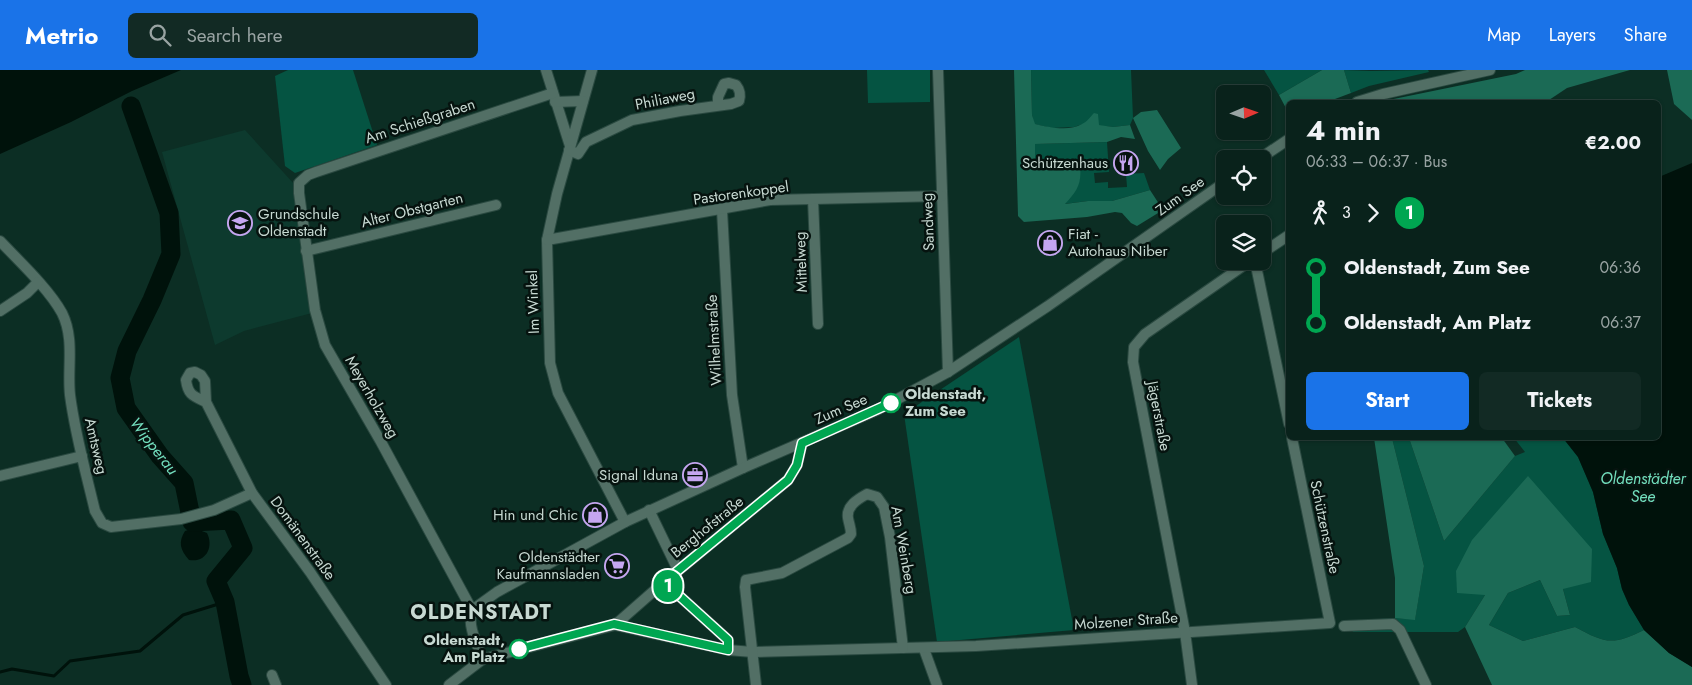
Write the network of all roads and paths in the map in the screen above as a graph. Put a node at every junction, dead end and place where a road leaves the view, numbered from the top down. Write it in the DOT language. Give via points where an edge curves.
graph roads {
  1 [pos="546,70"];
  2 [pos="592,70"];
  3 [pos="938,70"];
  4 [pos="1490,70"];
  5 [pos="554,98"];
  6 [pos="1364,100"];
  7 [pos="583,101"];
  8 [pos="718,105"];
  9 [pos="1286,141"];
  10 [pos="569,148"];
  11 [pos="1271,151"];
  12 [pos="299,183"];
  13 [pos="1216,188"];
  14 [pos="942,196"];
  15 [pos="813,199"];
  16 [pos="496,205"];
  17 [pos="722,210"];
  18 [pos="1286,237"];
  19 [pos="547,240"];
  20 [pos="0,241"];
  21 [pos="1271,246"];
  22 [pos="306,251"];
  23 [pos="1237,270"];
  24 [pos="1257,270"];
  25 [pos="38,282"];
  26 [pos="0,311"];
  27 [pos="818,324"];
  28 [pos="948,372"];
  29 [pos="206,402"];
  30 [pos="1286,410"];
  31 [pos="1292,440"];
  32 [pos="802,443"];
  33 [pos="82,456"];
  34 [pos="743,468"];
  35 [pos="0,476"];
  36 [pos="252,493"];
  37 [pos="649,510"];
  38 [pos="625,522"];
  39 [pos="678,570"];
  40 [pos="664,582"];
  41 [pos="472,610"];
  42 [pos="1330,623"];
  43 [pos="614,624"];
  44 [pos="1344,626"];
  45 [pos="1185,632"];
  46 [pos="903,648"];
  47 [pos="924,649"];
  48 [pos="728,650"];
  49 [pos="753,652"];
  50 [pos="484,659"];
  51 [pos="272,674"];
  52 [pos="276,685"];
  53 [pos="386,685"];
  54 [pos="449,685"];
  55 [pos="756,685"];
  56 [pos="937,685"];
  57 [pos="1192,685"];
  58 [pos="1426,685"];
  1 -- 5 [label="street"];
  2 -- 7 [label="street, Im Winkel"];
  3 -- 14 [label="street, Sandweg"];
  4 -- 6 [label="street"];
  5 -- 7 [label="street, Am Schießgraben"];
  5 -- 10 [label="street"];
  5 -- 12 [label="street, Am Schießgraben" via="316,172"];
  7 -- 10 [label="street, Im Winkel"];
  8 -- 10 [label="street, Philiaweg" via="632,120 586,142 578,154"];
  9 -- 11 [label="street"];
  10 -- 19 [label="street, Im Winkel"];
  12 -- 22 [label="street, Meyerholzweg"];
  13 -- 28 [label="street, Zum See"];
  14 -- 15 [label="street, Pastorenkoppel"];
  14 -- 28 [label="street, Sandweg"];
  15 -- 17 [label="street, Pastorenkoppel" via="770,200"];
  15 -- 27 [label="street, Mittelweg"];
  16 -- 22 [label="street, Alter Obstgarten"];
  17 -- 19 [label="street, Pastorenkoppel"];
  17 -- 34 [label="street, Wilhelmstraße" via="732,395"];
  18 -- 21 [label="street"];
  19 -- 38 [label="street, Im Winkel" via="553,378"];
  20 -- 25 [label="street, Amtsweg"];
  22 -- 41 [label="street, Meyerholzweg" via="315,310 325,345"];
  23 -- 45 [label="street, Jägerstraße" via="1145,334 1134,347 1133,362"];
  24 -- 30 [label="street"];
  25 -- 26 [label="street"];
  25 -- 33 [label="street, Amtsweg" via="54,300 66,323 70,344 70,392"];
  28 -- 32 [label="street, Zum See" via="877,410"];
  29 -- 36 [label="street, Domänenstraße"];
  31 -- 42 [label="street, Schützenstraße"];
  32 -- 34 [label="street, Zum See"];
  32 -- 39 [label="street, Berghofstraße" via="797,465 788,480"];
  33 -- 35 [label="street"];
  33 -- 36 [label="street, Amtsweg" via="95,511 102,523 111,527 198,514"];
  34 -- 37 [label="street, Zum See"];
  36 -- 53 [label="street, Domänenstraße"];
  37 -- 38 [label="street, Zum See"];
  37 -- 39 [label="street"];
  38 -- 41 [label="street, Zum See" via="497,592"];
  39 -- 40 [label="street, Berghofstraße"];
  40 -- 43 [label="street, Berghofstraße"];
  40 -- 48 [label="street" via="728,640"];
  41 -- 50 [label="street" via="472,629"];
  42 -- 45 [label="street, Molzener Straße"];
  43 -- 48 [label="street, Molzener Straße"];
  43 -- 50 [label="street, Molzener Straße"];
  44 -- 58 [label="street" via="1393,624 1400,630"];
  45 -- 47 [label="street, Molzener Straße"];
  45 -- 57 [label="street"];
  46 -- 47 [label="street, Molzener Straße"];
  46 -- 49 [label="street, Molzener Straße"];
  46 -- 49 [label="street, Am Weinberg" via="884,507 877,497 867,494 849,508 851,534 848,538 782,573 746,580"];
  47 -- 56 [label="street"];
  48 -- 49 [label="street, Molzener Straße"];
  49 -- 55 [label="street"];
  50 -- 54 [label="street"];
  51 -- 52 [label="street"];
}
